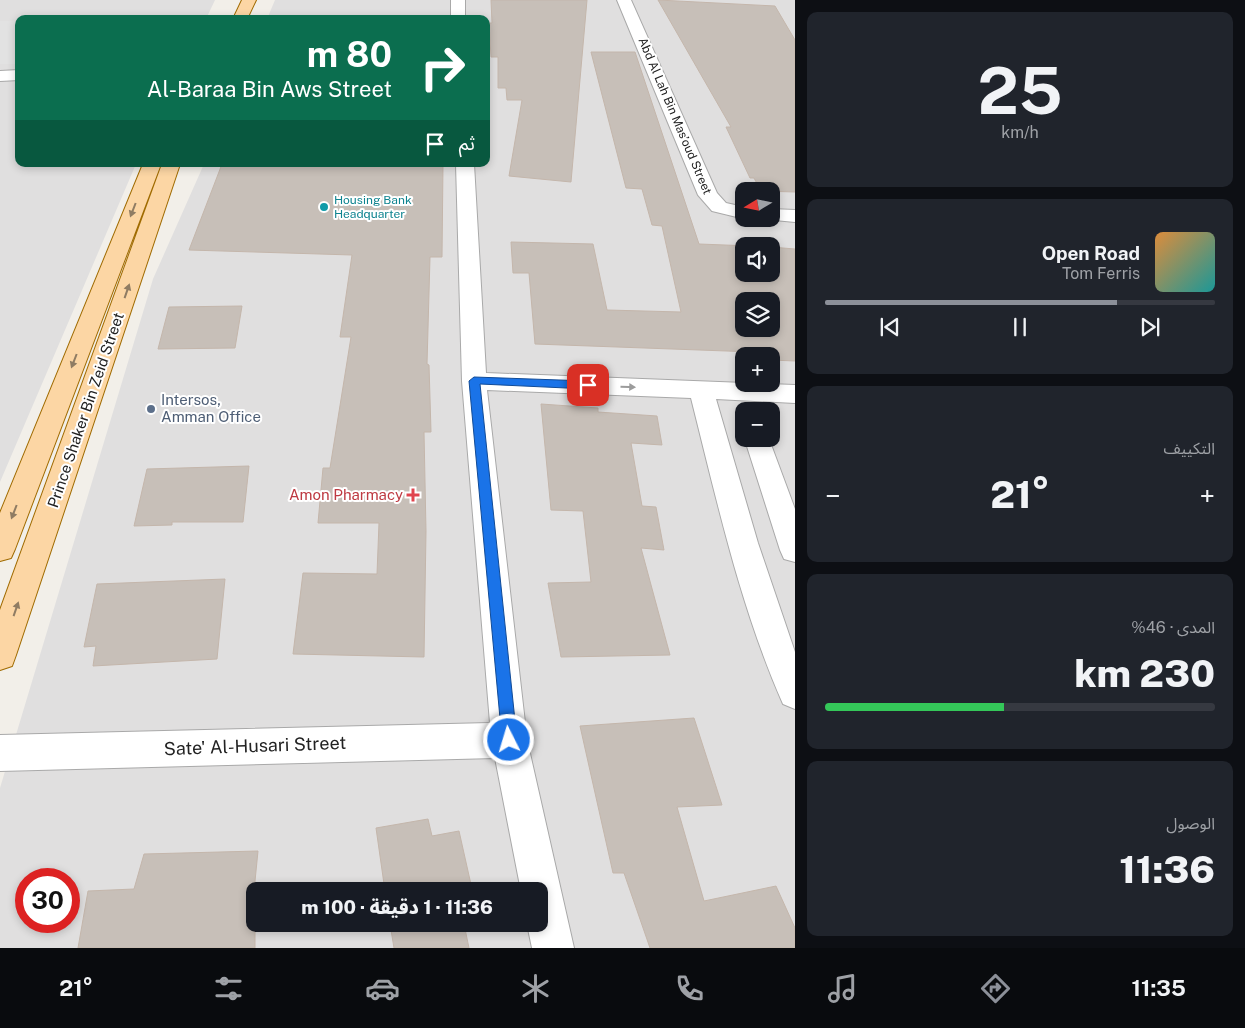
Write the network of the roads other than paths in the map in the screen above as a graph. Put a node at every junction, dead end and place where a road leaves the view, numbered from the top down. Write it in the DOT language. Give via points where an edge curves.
graph roads {
  1 [pos="249,0"];
  2 [pos="458,0"];
  3 [pos="624,0"];
  4 [pos="242,15"];
  5 [pos="458,15"];
  6 [pos="15,75"];
  7 [pos="0,76"];
  8 [pos="151,167"];
  9 [pos="170,167"];
  10 [pos="465,167"];
  11 [pos="735,211"];
  12 [pos="780,215"];
  13 [pos="795,216"];
  14 [pos="474,381"];
  15 [pos="701,389"];
  16 [pos="795,394"];
  17 [pos="746,401"];
  18 [pos="759,447"];
  19 [pos="0,549"];
  20 [pos="795,550"];
  21 [pos="0,655"];
  22 [pos="795,693"];
  23 [pos="509,740"];
  24 [pos="0,753"];
  25 [pos="553,948"];
  1 -- 4 [label="main road"];
  2 -- 5 [label="street"];
  3 -- 11 [label="street, Abd Al Lah Bin Mas’oud Street" via="708,195 719,207"];
  6 -- 7 [label="street"];
  8 -- 19 [label="main road, Prince Shaker Bin Zeid Street, one-way"];
  21 -- 9 [label="main road, Prince Shaker Bin Zeid Street, one-way"];
  10 -- 14 [label="street"];
  12 -- 13 [label="street"];
  14 -- 15 [label="street, one-way"];
  14 -- 23 [label="street"];
  15 -- 17 [label="street"];
  15 -- 22 [label="street" via="774,643"];
  16 -- 17 [label="street"];
  18 -- 20 [label="street"];
  23 -- 24 [label="street, Sate' Al-Husari Street"];
  23 -- 25 [label="street"];
}
